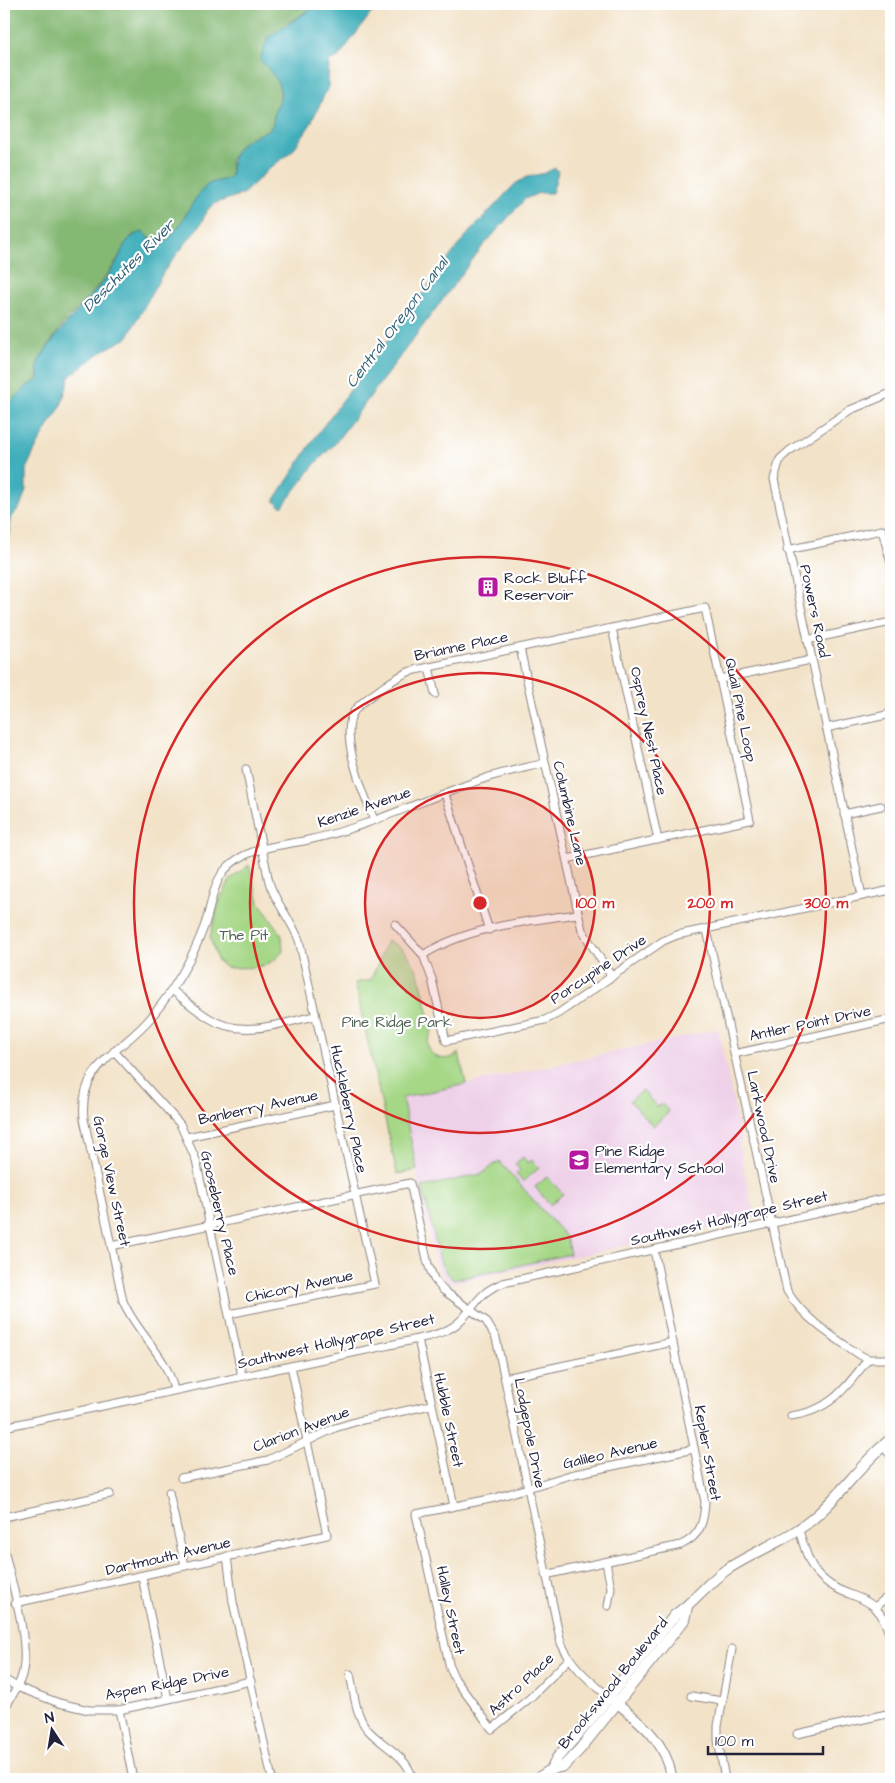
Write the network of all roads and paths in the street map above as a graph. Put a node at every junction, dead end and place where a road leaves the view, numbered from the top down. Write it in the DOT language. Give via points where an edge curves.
graph roads {
  1 [pos="891,393"];
  2 [pos="787,550"];
  3 [pos="891,563"];
  4 [pos="891,622"];
  5 [pos="612,628"];
  6 [pos="807,640"];
  7 [pos="520,648"];
  8 [pos="811,660"];
  9 [pos="429,667"];
  10 [pos="720,679"];
  11 [pos="435,694"];
  12 [pos="891,714"];
  13 [pos="826,728"];
  14 [pos="545,763"];
  15 [pos="246,770"];
  16 [pos="445,794"];
  17 [pos="881,806"];
  18 [pos="844,814"];
  19 [pos="374,820"];
  20 [pos="658,840"];
  21 [pos="262,850"];
  22 [pos="567,859"];
  23 [pos="891,890"];
  24 [pos="862,896"];
  25 [pos="578,914"];
  26 [pos="395,924"];
  27 [pos="489,930"];
  28 [pos="707,930"];
  29 [pos="423,955"];
  30 [pos="612,977"];
  31 [pos="172,990"];
  32 [pos="315,1016"];
  33 [pos="891,1019"];
  34 [pos="114,1051"];
  35 [pos="734,1054"];
  36 [pos="335,1105"];
  37 [pos="187,1137"];
  38 [pos="354,1194"];
  39 [pos="891,1197"];
  40 [pos="770,1222"];
  41 [pos="210,1225"];
  42 [pos="111,1246"];
  43 [pos="654,1250"];
  44 [pos="375,1284"];
  45 [pos="470,1309"];
  46 [pos="229,1314"];
  47 [pos="418,1339"];
  48 [pos="673,1342"];
  49 [pos="868,1359"];
  50 [pos="891,1359"];
  51 [pos="291,1366"];
  52 [pos="242,1376"];
  53 [pos="505,1378"];
  54 [pos="174,1390"];
  55 [pos="432,1405"];
  56 [pos="791,1416"];
  57 [pos="4,1427"];
  58 [pos="891,1439"];
  59 [pos="307,1442"];
  60 [pos="883,1446"];
  61 [pos="694,1449"];
  62 [pos="891,1456"];
  63 [pos="181,1478"];
  64 [pos="527,1488"];
  65 [pos="169,1492"];
  66 [pos="110,1494"];
  67 [pos="454,1506"];
  68 [pos="416,1514"];
  69 [pos="4,1516"];
  70 [pos="799,1531"];
  71 [pos="4,1549"];
  72 [pos="227,1556"];
  73 [pos="606,1562"];
  74 [pos="185,1566"];
  75 [pos="545,1575"];
  76 [pos="142,1577"];
  77 [pos="891,1594"];
  78 [pos="15,1603"];
  79 [pos="608,1606"];
  80 [pos="876,1606"];
  81 [pos="891,1642"];
  82 [pos="732,1649"];
  83 [pos="568,1660"];
  84 [pos="350,1674"];
  85 [pos="4,1679"];
  86 [pos="250,1681"];
  87 [pos="17,1687"];
  88 [pos="691,1696"];
  89 [pos="168,1699"];
  90 [pos="613,1700"];
  91 [pos="722,1701"];
  92 [pos="4,1709"];
  93 [pos="119,1710"];
  94 [pos="891,1712"];
  95 [pos="492,1729"];
  96 [pos="796,1734"];
  97 [pos="133,1779"];
  98 [pos="270,1779"];
  99 [pos="413,1779"];
  100 [pos="537,1779"];
  101 [pos="672,1779"];
  102 [pos="725,1779"];
  1 -- 2 [label="street, Powers Road" via="850,410 780,459 774,479"];
  2 -- 3 [label="street" via="882,530"];
  2 -- 6 [label="street, Powers Road"];
  4 -- 6 [label="street"];
  5 -- 7 [label="street, Quail Pine Loop"];
  5 -- 10 [label="street, Quail Pine Loop" via="705,608"];
  5 -- 20 [label="street, Osprey Nest Place"];
  6 -- 8 [label="street, Powers Road"];
  7 -- 9 [label="street, Brianne Place"];
  7 -- 14 [label="street, Columbine Lane"];
  8 -- 10 [label="street"];
  8 -- 13 [label="street, Powers Road"];
  9 -- 11 [label="street"];
  9 -- 19 [label="street, Brianne Place" via="399,676 364,701 350,718 356,769"];
  10 -- 20 [label="street, Quail Pine Loop" via="750,820"];
  12 -- 13 [label="street"];
  13 -- 18 [label="street, Powers Road"];
  14 -- 16 [label="street, Kenzie Avenue" via="486,778"];
  14 -- 22 [label="street, Columbine Lane"];
  15 -- 21 [label="street, Huckleberry Place"];
  16 -- 19 [label="street, Kenzie Avenue"];
  16 -- 27 [label="street"];
  17 -- 18 [label="street"];
  18 -- 24 [label="street, Powers Road"];
  19 -- 21 [label="street, Kenzie Avenue" via="337,834"];
  20 -- 22 [label="street, Quail Pine Loop"];
  21 -- 31 [label="street, Gorge View Street" via="239,858 224,872 215,888 205,926 192,956"];
  21 -- 32 [label="street, Huckleberry Place" via="273,894 290,918 299,940"];
  22 -- 25 [label="street, Columbine Lane"];
  23 -- 24 [label="street, Porcupine Drive"];
  24 -- 28 [label="street, Porcupine Drive"];
  25 -- 27 [label="street"];
  25 -- 30 [label="street, Columbine Lane" via="587,940"];
  26 -- 29 [label="street"];
  27 -- 29 [label="street" via="447,941"];
  28 -- 30 [label="street, Porcupine Drive" via="663,941"];
  28 -- 35 [label="street, Larkwood Drive"];
  29 -- 30 [label="street, Porcupine Drive" via="446,1041 545,1020 559,1014"];
  31 -- 32 [label="street" via="210,1019 240,1029"];
  31 -- 34 [label="street, Gorge View Street" via="133,1037"];
  32 -- 36 [label="street, Huckleberry Place"];
  33 -- 35 [label="street, Antler Point Drive"];
  34 -- 37 [label="street, Gooseberry Place" via="180,1124"];
  34 -- 42 [label="street, Gorge View Street" via="90,1077 83,1107"];
  35 -- 40 [label="street, Larkwood Drive"];
  36 -- 37 [label="street, Banberry Avenue"];
  36 -- 38 [label="street, Huckleberry Place"];
  37 -- 41 [label="street, Gooseberry Place" via="196,1160"];
  38 -- 41 [label="street"];
  38 -- 44 [label="street, Huckleberry Place"];
  38 -- 45 [label="street, Lodgepole Drive" via="410,1182 434,1279 443,1290"];
  39 -- 40 [label="street, Southwest Hollygrape Street"];
  40 -- 43 [label="street, Southwest Hollygrape Street"];
  40 -- 49 [label="street, Larkwood Drive" via="782,1275 794,1303 822,1328"];
  41 -- 42 [label="street"];
  41 -- 46 [label="street, Gooseberry Place"];
  42 -- 54 [label="street, Gorge View Street" via="130,1319 167,1367"];
  43 -- 45 [label="street, Southwest Hollygrape Street" via="503,1282 482,1294"];
  43 -- 48 [label="street, Kepler Street"];
  44 -- 46 [label="street, Chicory Avenue"];
  45 -- 47 [label="street, Southwest Hollygrape Street" via="452,1327"];
  45 -- 53 [label="street, Lodgepole Drive" via="486,1321 496,1338"];
  46 -- 52 [label="street, Gooseberry Place"];
  47 -- 51 [label="street, Southwest Hollygrape Street"];
  47 -- 55 [label="street, Hubble Street"];
  48 -- 53 [label="street"];
  48 -- 61 [label="street, Kepler Street"];
  49 -- 50 [label="street"];
  49 -- 56 [label="street" via="834,1400 822,1408"];
  51 -- 52 [label="street, Southwest Hollygrape Street"];
  51 -- 59 [label="street"];
  52 -- 54 [label="street, Southwest Hollygrape Street"];
  53 -- 64 [label="street, Lodgepole Drive"];
  54 -- 57 [label="street, Southwest Hollygrape Street"];
  55 -- 59 [label="street, Clarion Avenue" via="358,1421"];
  55 -- 67 [label="street, Hubble Street"];
  58 -- 60 [label="main road, Brookswood Boulevard"];
  59 -- 63 [label="street, Clarion Avenue" via="268,1460"];
  59 -- 72 [label="street, Dartmouth Avenue" via="327,1535"];
  60 -- 62 [label="street"];
  60 -- 70 [label="main road, Brookswood Boulevard"];
  61 -- 64 [label="street, Galileo Avenue" via="570,1475"];
  61 -- 73 [label="street, Kepler Street" via="705,1502 704,1519 693,1539 682,1545"];
  64 -- 67 [label="street, Galileo Avenue"];
  64 -- 75 [label="street, Lodgepole Drive"];
  65 -- 74 [label="street"];
  66 -- 69 [label="street"];
  67 -- 68 [label="street, Galileo Avenue"];
  68 -- 95 [label="street, Halley Street" via="450,1668"];
  70 -- 80 [label="street" via="816,1572 839,1590"];
  70 -- 90 [label="main road, Brookswood Boulevard" via="713,1580 675,1615"];
  71 -- 78 [label="street"];
  72 -- 74 [label="street, Dartmouth Avenue"];
  72 -- 86 [label="street"];
  73 -- 75 [label="street, Kepler Street"];
  73 -- 79 [label="street" via="611,1588"];
  74 -- 76 [label="street, Dartmouth Avenue"];
  75 -- 83 [label="street, Lodgepole Drive" via="555,1624"];
  76 -- 78 [label="street, Dartmouth Avenue"];
  76 -- 89 [label="street"];
  77 -- 80 [label="street"];
  78 -- 87 [label="street" via="24,1649 22,1676"];
  80 -- 81 [label="street" via="884,1617"];
  82 -- 91 [label="street"];
  83 -- 90 [label="street, Lodgepole Drive"];
  83 -- 95 [label="street, Astro Place" via="530,1698"];
  84 -- 99 [label="street" via="362,1721 403,1760"];
  85 -- 87 [label="street, Aspen Ridge Drive"];
  86 -- 89 [label="street, Aspen Ridge Drive"];
  86 -- 98 [label="street"];
  87 -- 92 [label="street"];
  87 -- 93 [label="street, Aspen Ridge Drive" via="73,1707"];
  88 -- 91 [label="street"];
  89 -- 93 [label="street, Aspen Ridge Drive"];
  90 -- 100 [label="main road, Brookswood Boulevard" via="557,1758 552,1769"];
  90 -- 101 [label="street" via="660,1743"];
  91 -- 102 [label="street" via="718,1740"];
  93 -- 97 [label="street"];
  94 -- 96 [label="street"];
}
